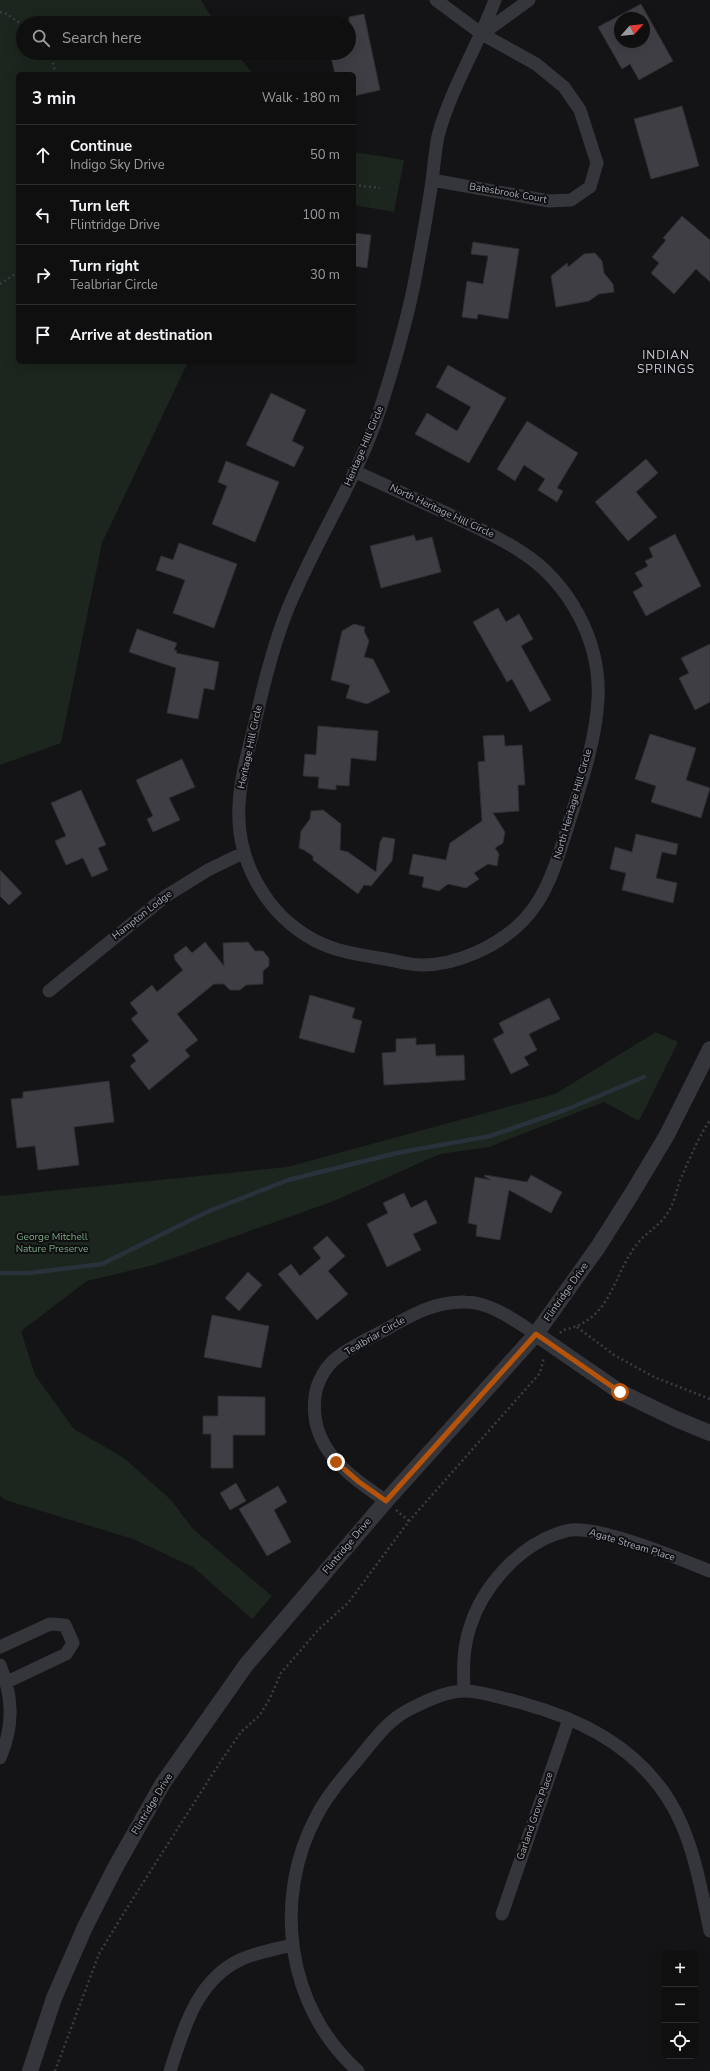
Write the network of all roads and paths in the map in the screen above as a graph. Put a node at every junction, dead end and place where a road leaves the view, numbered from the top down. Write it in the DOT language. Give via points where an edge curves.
graph roads {
  1 [pos="436,0"];
  2 [pos="495,0"];
  3 [pos="529,0"];
  4 [pos="0,12"];
  5 [pos="16,21"];
  6 [pos="482,34"];
  7 [pos="52,60"];
  8 [pos="55,72"];
  9 [pos="432,180"];
  10 [pos="356,185"];
  11 [pos="380,188"];
  12 [pos="16,273"];
  13 [pos="0,284"];
  14 [pos="354,470"];
  15 [pos="243,853"];
  16 [pos="49,991"];
  17 [pos="710,1049"];
  18 [pos="710,1120"];
  19 [pos="577,1327"];
  20 [pos="536,1334"];
  21 [pos="552,1344"];
  22 [pos="710,1399"];
  23 [pos="710,1433"];
  24 [pos="386,1501"];
  25 [pos="710,1571"];
  26 [pos="0,1647"];
  27 [pos="0,1664"];
  28 [pos="7,1682"];
  29 [pos="464,1690"];
  30 [pos="569,1719"];
  31 [pos="0,1758"];
  32 [pos="704,1874"];
  33 [pos="502,1914"];
  34 [pos="710,1930"];
  35 [pos="292,1945"];
  36 [pos="30,2071"];
  37 [pos="55,2071"];
  38 [pos="170,2071"];
  39 [pos="358,2071"];
  1 -- 6 [label="street, Batesbrook Court"];
  2 -- 6 [label="street, Heritage Hill Circle"];
  3 -- 6 [label="street, Heritage Hill Circle"];
  4 -- 5 [label="path"];
  6 -- 9 [label="street, Heritage Hill Circle" via="465,66 446,112 438,139"];
  6 -- 9 [label="street, Batesbrook Court" via="536,64 564,87 580,110 597,163 590,187 571,200 549,201"];
  7 -- 8 [label="path"];
  9 -- 14 [label="street, Heritage Hill Circle" via="406,324 380,411"];
  10 -- 11 [label="path"];
  12 -- 13 [label="path"];
  14 -- 15 [label="street, Heritage Hill Circle" via="285,617 268,668 238,802 238,829"];
  14 -- 15 [label="street, North Heritage Hill Circle" via="499,538 524,553 546,571 565,593 581,618 591,642 597,672 598,697 594,727 582,781 553,872 529,916 490,946 443,963 419,965 356,954 326,946 304,934 284,920 269,904"];
  15 -- 16 [label="street, Hampton Lodge" via="208,870 166,896"];
  17 -- 20 [label="street, Flintridge Drive" via="667,1135 631,1195 598,1247"];
  18 -- 19 [label="path" via="700,1136 671,1208 662,1223 638,1243 624,1263 617,1282 600,1309"];
  19 -- 21 [label="path" via="563,1330"];
  19 -- 22 [label="path" via="614,1355 654,1377"];
  20 -- 21 [label="street"];
  20 -- 24 [label="street, Flintridge Drive"];
  20 -- 24 [label="street, Tealbriar Circle" via="487,1306 466,1302 443,1304 423,1309 333,1361 315,1391 315,1424 321,1442 336,1462"];
  21 -- 23 [label="street" via="620,1392"];
  21 -- 37 [label="path" via="546,1352 540,1373 409,1522 348,1603 319,1628 281,1673 260,1715 241,1732 223,1757 99,1954"];
  24 -- 36 [label="street, Flintridge Drive" via="246,1665 164,1783 115,1868 85,1927 54,1998"];
  25 -- 29 [label="street, Agate Stream Place" via="623,1540 586,1530 569,1529 540,1540 523,1552 502,1573 475,1613 463,1661"];
  26 -- 28 [label="street" via="50,1624 65,1625 74,1643 66,1654"];
  27 -- 28 [label="street"];
  28 -- 31 [label="street" via="11,1724"];
  29 -- 30 [label="street" via="528,1705"];
  29 -- 35 [label="street" via="427,1701 388,1724 333,1790 317,1815 302,1848 294,1878 291,1906"];
  30 -- 32 [label="street" via="607,1737 649,1774 680,1821"];
  30 -- 33 [label="street, Garland Grove Place"];
  32 -- 34 [label="street"];
  35 -- 38 [label="street" via="243,1959 224,1969 201,1993 184,2028"];
  35 -- 39 [label="street" via="298,1973 318,2022 331,2042"];
}
